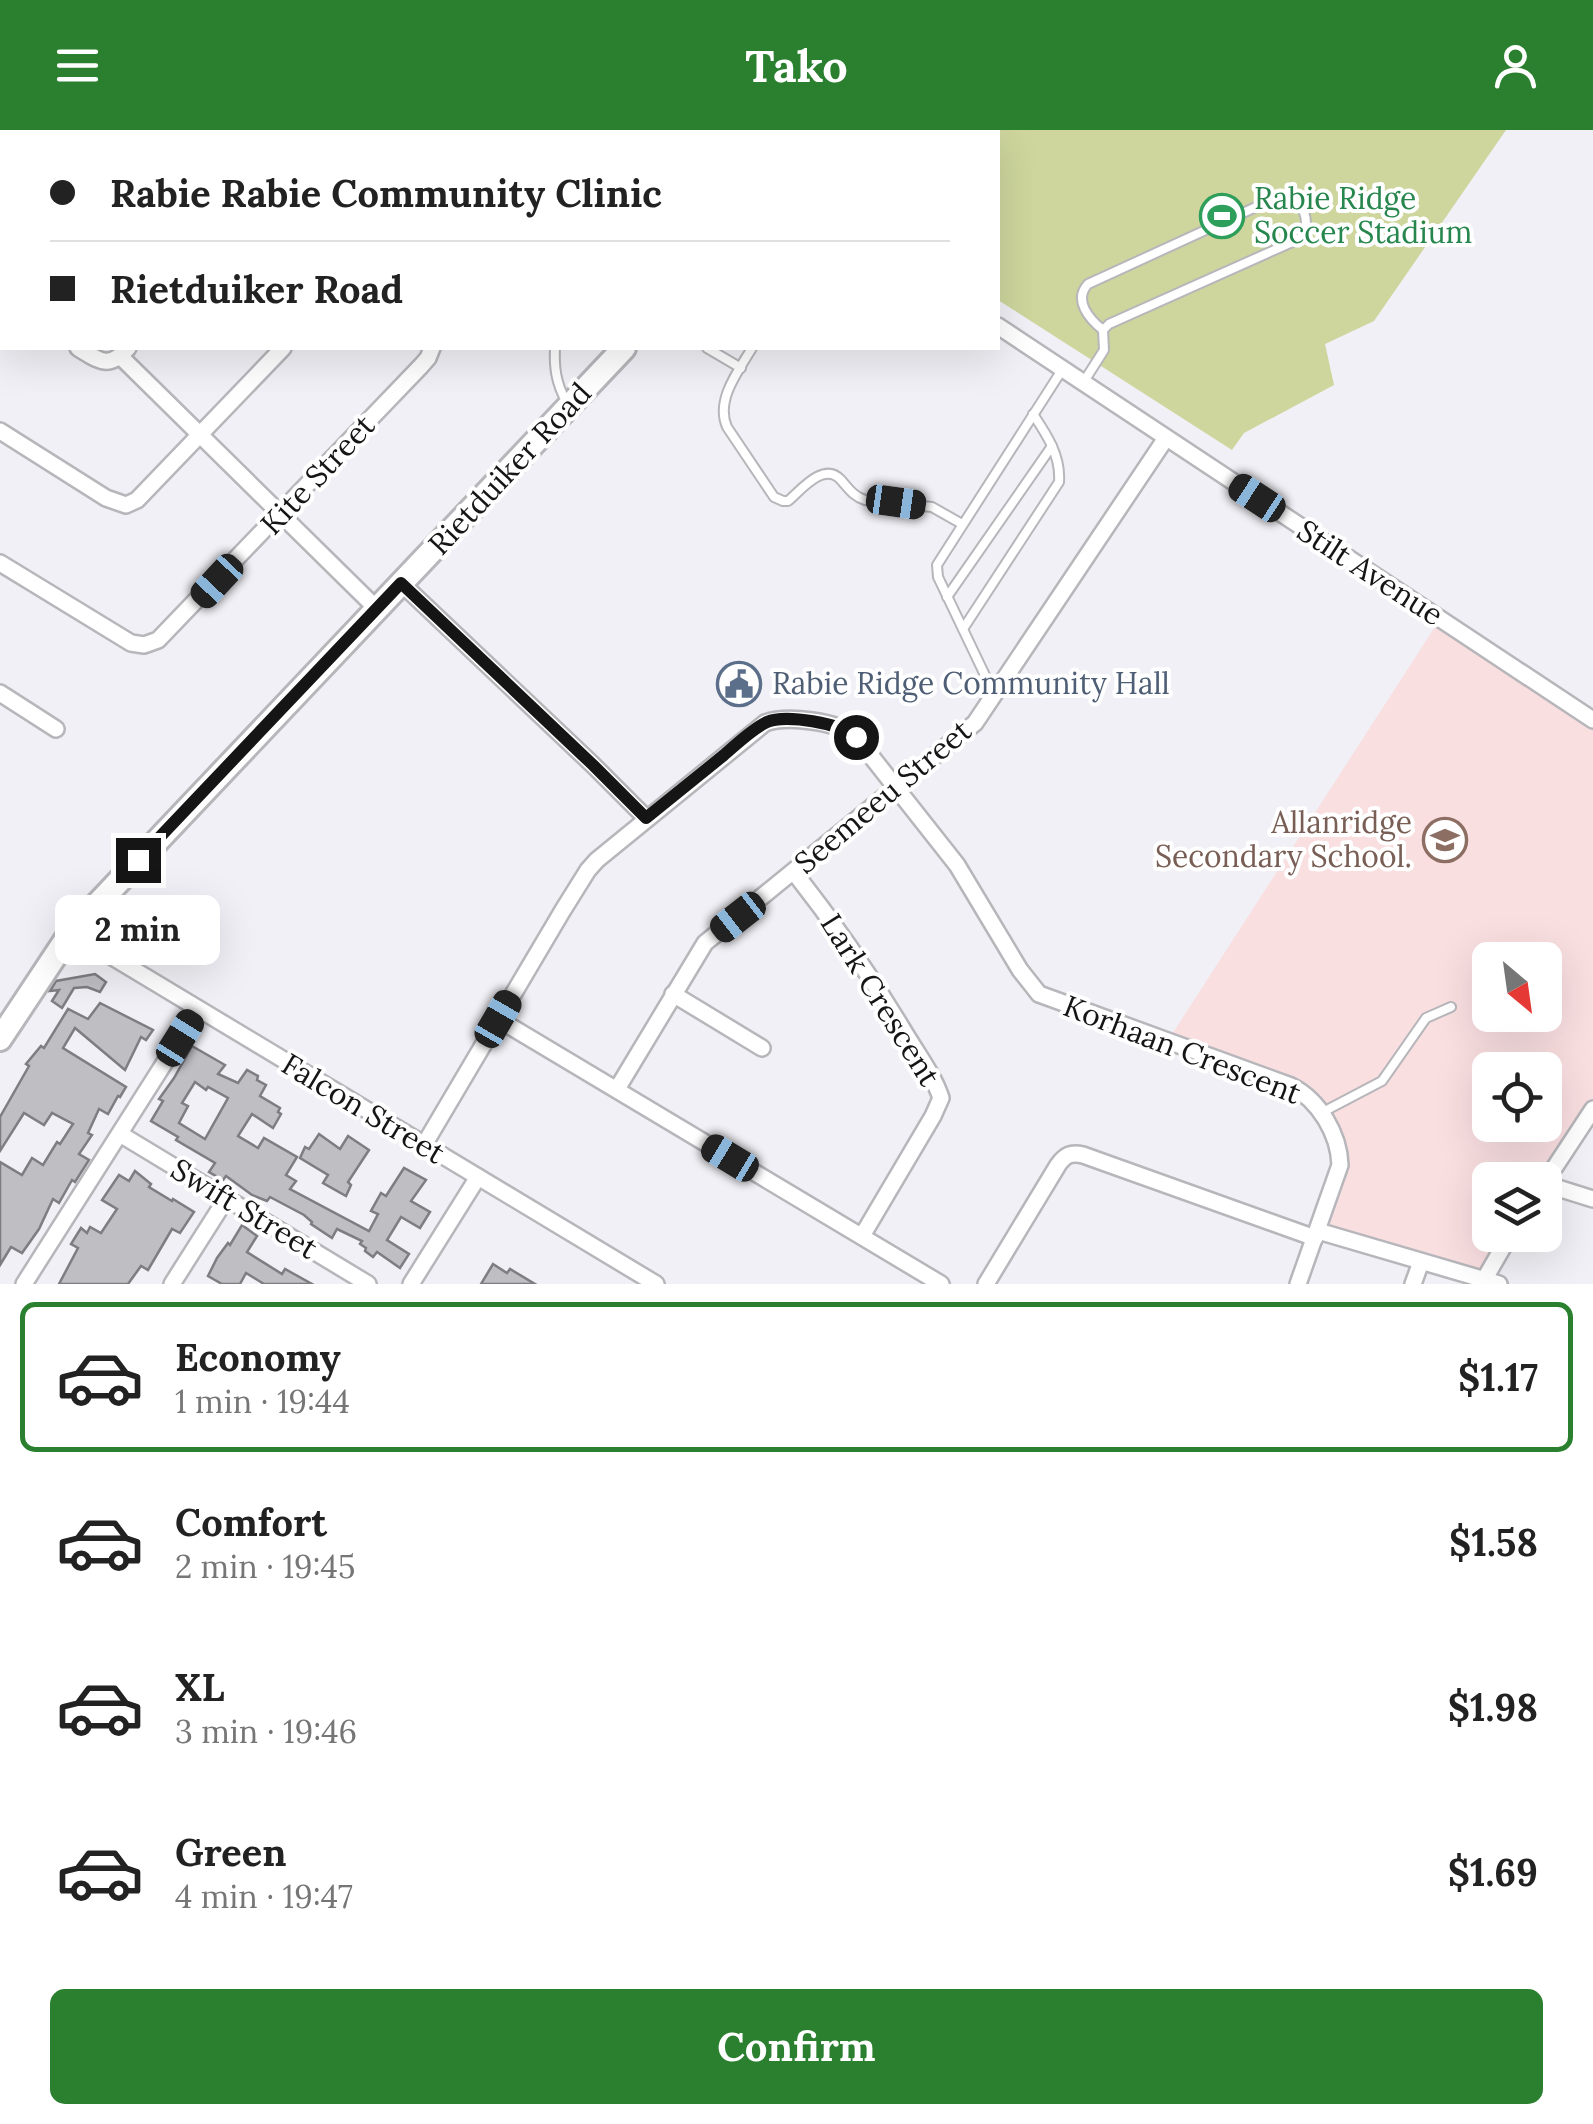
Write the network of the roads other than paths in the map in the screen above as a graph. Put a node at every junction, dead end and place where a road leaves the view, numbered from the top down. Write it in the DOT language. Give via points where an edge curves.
graph roads {
  1 [pos="1000,327"];
  2 [pos="1103,330"];
  3 [pos="81,350"];
  4 [pos="281,350"];
  5 [pos="431,350"];
  6 [pos="556,350"];
  7 [pos="622,350"];
  8 [pos="710,350"];
  9 [pos="751,350"];
  10 [pos="124,352"];
  11 [pos="741,368"];
  12 [pos="1062,369"];
  13 [pos="1084,383"];
  14 [pos="569,406"];
  15 [pos="1033,414"];
  16 [pos="0,431"];
  17 [pos="199,434"];
  18 [pos="1166,438"];
  19 [pos="1052,446"];
  20 [pos="280,514"];
  21 [pos="962,524"];
  22 [pos="0,564"];
  23 [pos="401,583"];
  24 [pos="947,597"];
  25 [pos="377,608"];
  26 [pos="963,629"];
  27 [pos="0,692"];
  28 [pos="995,696"];
  29 [pos="1593,720"];
  30 [pos="56,729"];
  31 [pos="897,788"];
  32 [pos="646,818"];
  33 [pos="794,872"];
  34 [pos="71,932"];
  35 [pos="674,994"];
  36 [pos="1450,1006"];
  37 [pos="198,1010"];
  38 [pos="498,1019"];
  39 [pos="0,1039"];
  40 [pos="762,1048"];
  41 [pos="616,1089"];
  42 [pos="1593,1109"];
  43 [pos="1322,1113"];
  44 [pos="120,1134"];
  45 [pos="424,1145"];
  46 [pos="1559,1162"];
  47 [pos="478,1177"];
  48 [pos="1562,1188"];
  49 [pos="1593,1198"];
  50 [pos="226,1199"];
  51 [pos="1317,1234"];
  52 [pos="862,1236"];
  53 [pos="1503,1252"];
  54 [pos="1420,1262"];
  55 [pos="1492,1282"];
  56 [pos="24,1284"];
  57 [pos="172,1284"];
  58 [pos="368,1284"];
  59 [pos="411,1284"];
  60 [pos="656,1284"];
  61 [pos="942,1284"];
  62 [pos="986,1284"];
  63 [pos="1298,1284"];
  64 [pos="1413,1284"];
  1 -- 12 [label="street, Stilt Avenue"];
  2 -- 2 [label="lane" via="1298,239 1306,227 1298,202 1282,195 1088,284 1084,311"];
  2 -- 13 [label="lane" via="1104,350"];
  3 -- 10 [label="street" via="102,362"];
  4 -- 17 [label="street"];
  5 -- 20 [label="street, Kite Street"];
  6 -- 14 [label="lane" via="559,388"];
  7 -- 14 [label="street, Rietduiker Road"];
  8 -- 11 [label="lane"];
  9 -- 11 [label="lane"];
  10 -- 17 [label="street"];
  11 -- 21 [label="lane" via="724,399 723,418 774,497 788,501 832,473 861,499 932,507"];
  12 -- 13 [label="street, Stilt Avenue"];
  12 -- 15 [label="lane"];
  13 -- 18 [label="street, Stilt Avenue"];
  14 -- 23 [label="street, Rietduiker Road"];
  15 -- 19 [label="lane"];
  15 -- 21 [label="lane"];
  16 -- 17 [label="street" via="126,505"];
  17 -- 20 [label="street"];
  18 -- 28 [label="street, Seemeeu Street"];
  18 -- 29 [label="street, Stilt Avenue"];
  19 -- 24 [label="lane"];
  19 -- 26 [label="lane" via="1060,470 1056,490"];
  20 -- 22 [label="street, Kite Street" via="164,636 144,645"];
  20 -- 25 [label="street"];
  21 -- 24 [label="lane" via="937,564"];
  23 -- 25 [label="street, Rietduiker Road"];
  23 -- 32 [label="street"];
  24 -- 26 [label="lane"];
  25 -- 34 [label="street, Rietduiker Road"];
  26 -- 28 [label="lane"];
  27 -- 30 [label="street"];
  28 -- 31 [label="street, Seemeeu Street" via="975,723"];
  31 -- 32 [label="street, Korhaan Crescent" via="850,732 771,720"];
  31 -- 33 [label="street, Seemeeu Street"];
  31 -- 43 [label="street, Korhaan Crescent" via="957,864 1039,994 1291,1086"];
  32 -- 38 [label="street, Korhaan Crescent" via="588,870"];
  33 -- 35 [label="street, Seemeeu Street" via="705,944"];
  33 -- 52 [label="street, Lark Crescent" via="854,951 941,1098"];
  34 -- 37 [label="street, Falcon Street"];
  34 -- 39 [label="street, Rietduiker Road"];
  35 -- 40 [label="street"];
  35 -- 41 [label="street, Seemeeu Street"];
  36 -- 43 [label="lane" via="1426,1018 1382,1081"];
  37 -- 44 [label="street"];
  37 -- 45 [label="street, Falcon Street"];
  38 -- 41 [label="street"];
  38 -- 45 [label="street, Korhaan Crescent"];
  41 -- 52 [label="street"];
  42 -- 46 [label="street"];
  43 -- 51 [label="street, Korhaan Crescent" via="1340,1160"];
  44 -- 50 [label="street, Swift Street"];
  44 -- 56 [label="street"];
  45 -- 47 [label="street, Falcon Street"];
  47 -- 59 [label="street"];
  47 -- 60 [label="street, Falcon Street"];
  48 -- 49 [label="street"];
  50 -- 57 [label="street"];
  50 -- 58 [label="street, Swift Street"];
  51 -- 54 [label="street"];
  51 -- 62 [label="street" via="1071,1154"];
  51 -- 63 [label="street, Korhaan Crescent"];
  52 -- 61 [label="street"];
  53 -- 55 [label="street"];
  54 -- 55 [label="street"];
  54 -- 64 [label="street"];
}
